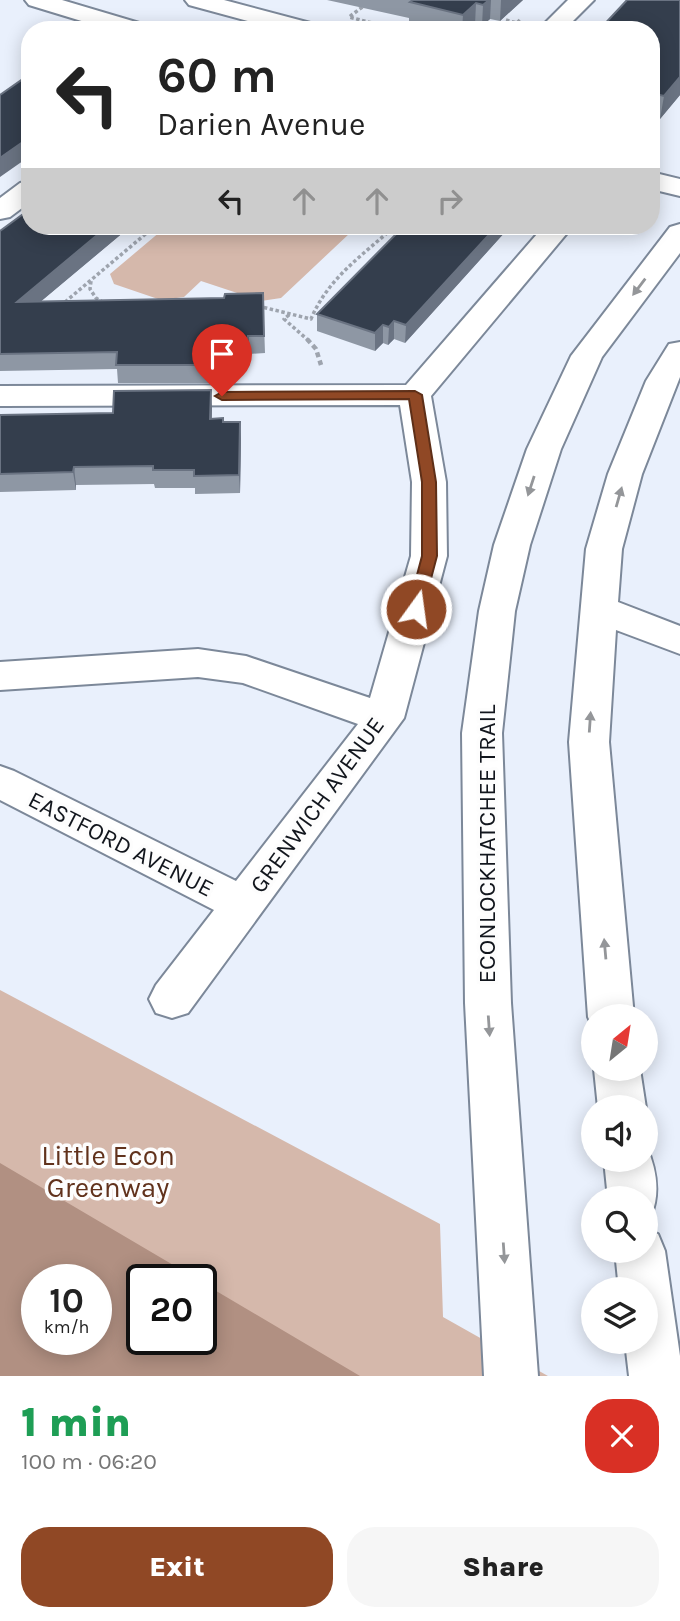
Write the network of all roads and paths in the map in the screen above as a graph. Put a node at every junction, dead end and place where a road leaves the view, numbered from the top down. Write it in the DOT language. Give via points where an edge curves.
graph roads {
  1 [pos="37,0"];
  2 [pos="197,0"];
  3 [pos="372,0"];
  4 [pos="582,0"];
  5 [pos="107,21"];
  6 [pos="275,21"];
  7 [pos="364,21"];
  8 [pos="560,21"];
  9 [pos="660,182"];
  10 [pos="680,188"];
  11 [pos="21,196"];
  12 [pos="0,211"];
  13 [pos="680,233"];
  14 [pos="145,235"];
  15 [pos="385,235"];
  16 [pos="551,235"];
  17 [pos="91,281"];
  18 [pos="59,305"];
  19 [pos="255,305"];
  20 [pos="110,306"];
  21 [pos="289,315"];
  22 [pos="680,351"];
  23 [pos="321,365"];
  24 [pos="415,395"];
  25 [pos="0,396"];
  26 [pos="599,609"];
  27 [pos="680,640"];
  28 [pos="0,676"];
  29 [pos="384,718"];
  30 [pos="0,782"];
  31 [pos="243,905"];
  32 [pos="172,999"];
  33 [pos="610,1004"];
  34 [pos="653,1354"];
  35 [pos="510,1363"];
  36 [pos="656,1376"];
  1 -- 5 [label="street"];
  2 -- 6 [label="street"];
  3 -- 7 [label="path" via="349,17"];
  4 -- 8 [label="street"];
  9 -- 10 [label="street"];
  11 -- 12 [label="street"];
  13 -- 35 [label="street, ECONLOCKHATCHEE TRAIL, one-way" via="587,356 544,449 496,611 482,733 488,1003"];
  14 -- 17 [label="path"];
  15 -- 21 [label="path" via="329,283 311,318"];
  16 -- 24 [label="street"];
  17 -- 18 [label="path"];
  17 -- 20 [label="path" via="96,298"];
  19 -- 21 [label="path"];
  21 -- 23 [label="path" via="284,319 319,351"];
  26 -- 22 [label="street, one-way" via="604,549 625,474 662,381"];
  24 -- 25 [label="street"];
  24 -- 29 [label="street, GRENWICH AVENUE" via="429,482 429,556"];
  26 -- 27 [label="street"];
  33 -- 26 [label="street, one-way" via="589,742"];
  28 -- 29 [label="street" via="198,663 246,670"];
  29 -- 31 [label="street, GRENWICH AVENUE"];
  30 -- 31 [label="street, EASTFORD AVENUE"];
  31 -- 32 [label="street, GRENWICH AVENUE"];
  34 -- 36 [label="street"];
}
